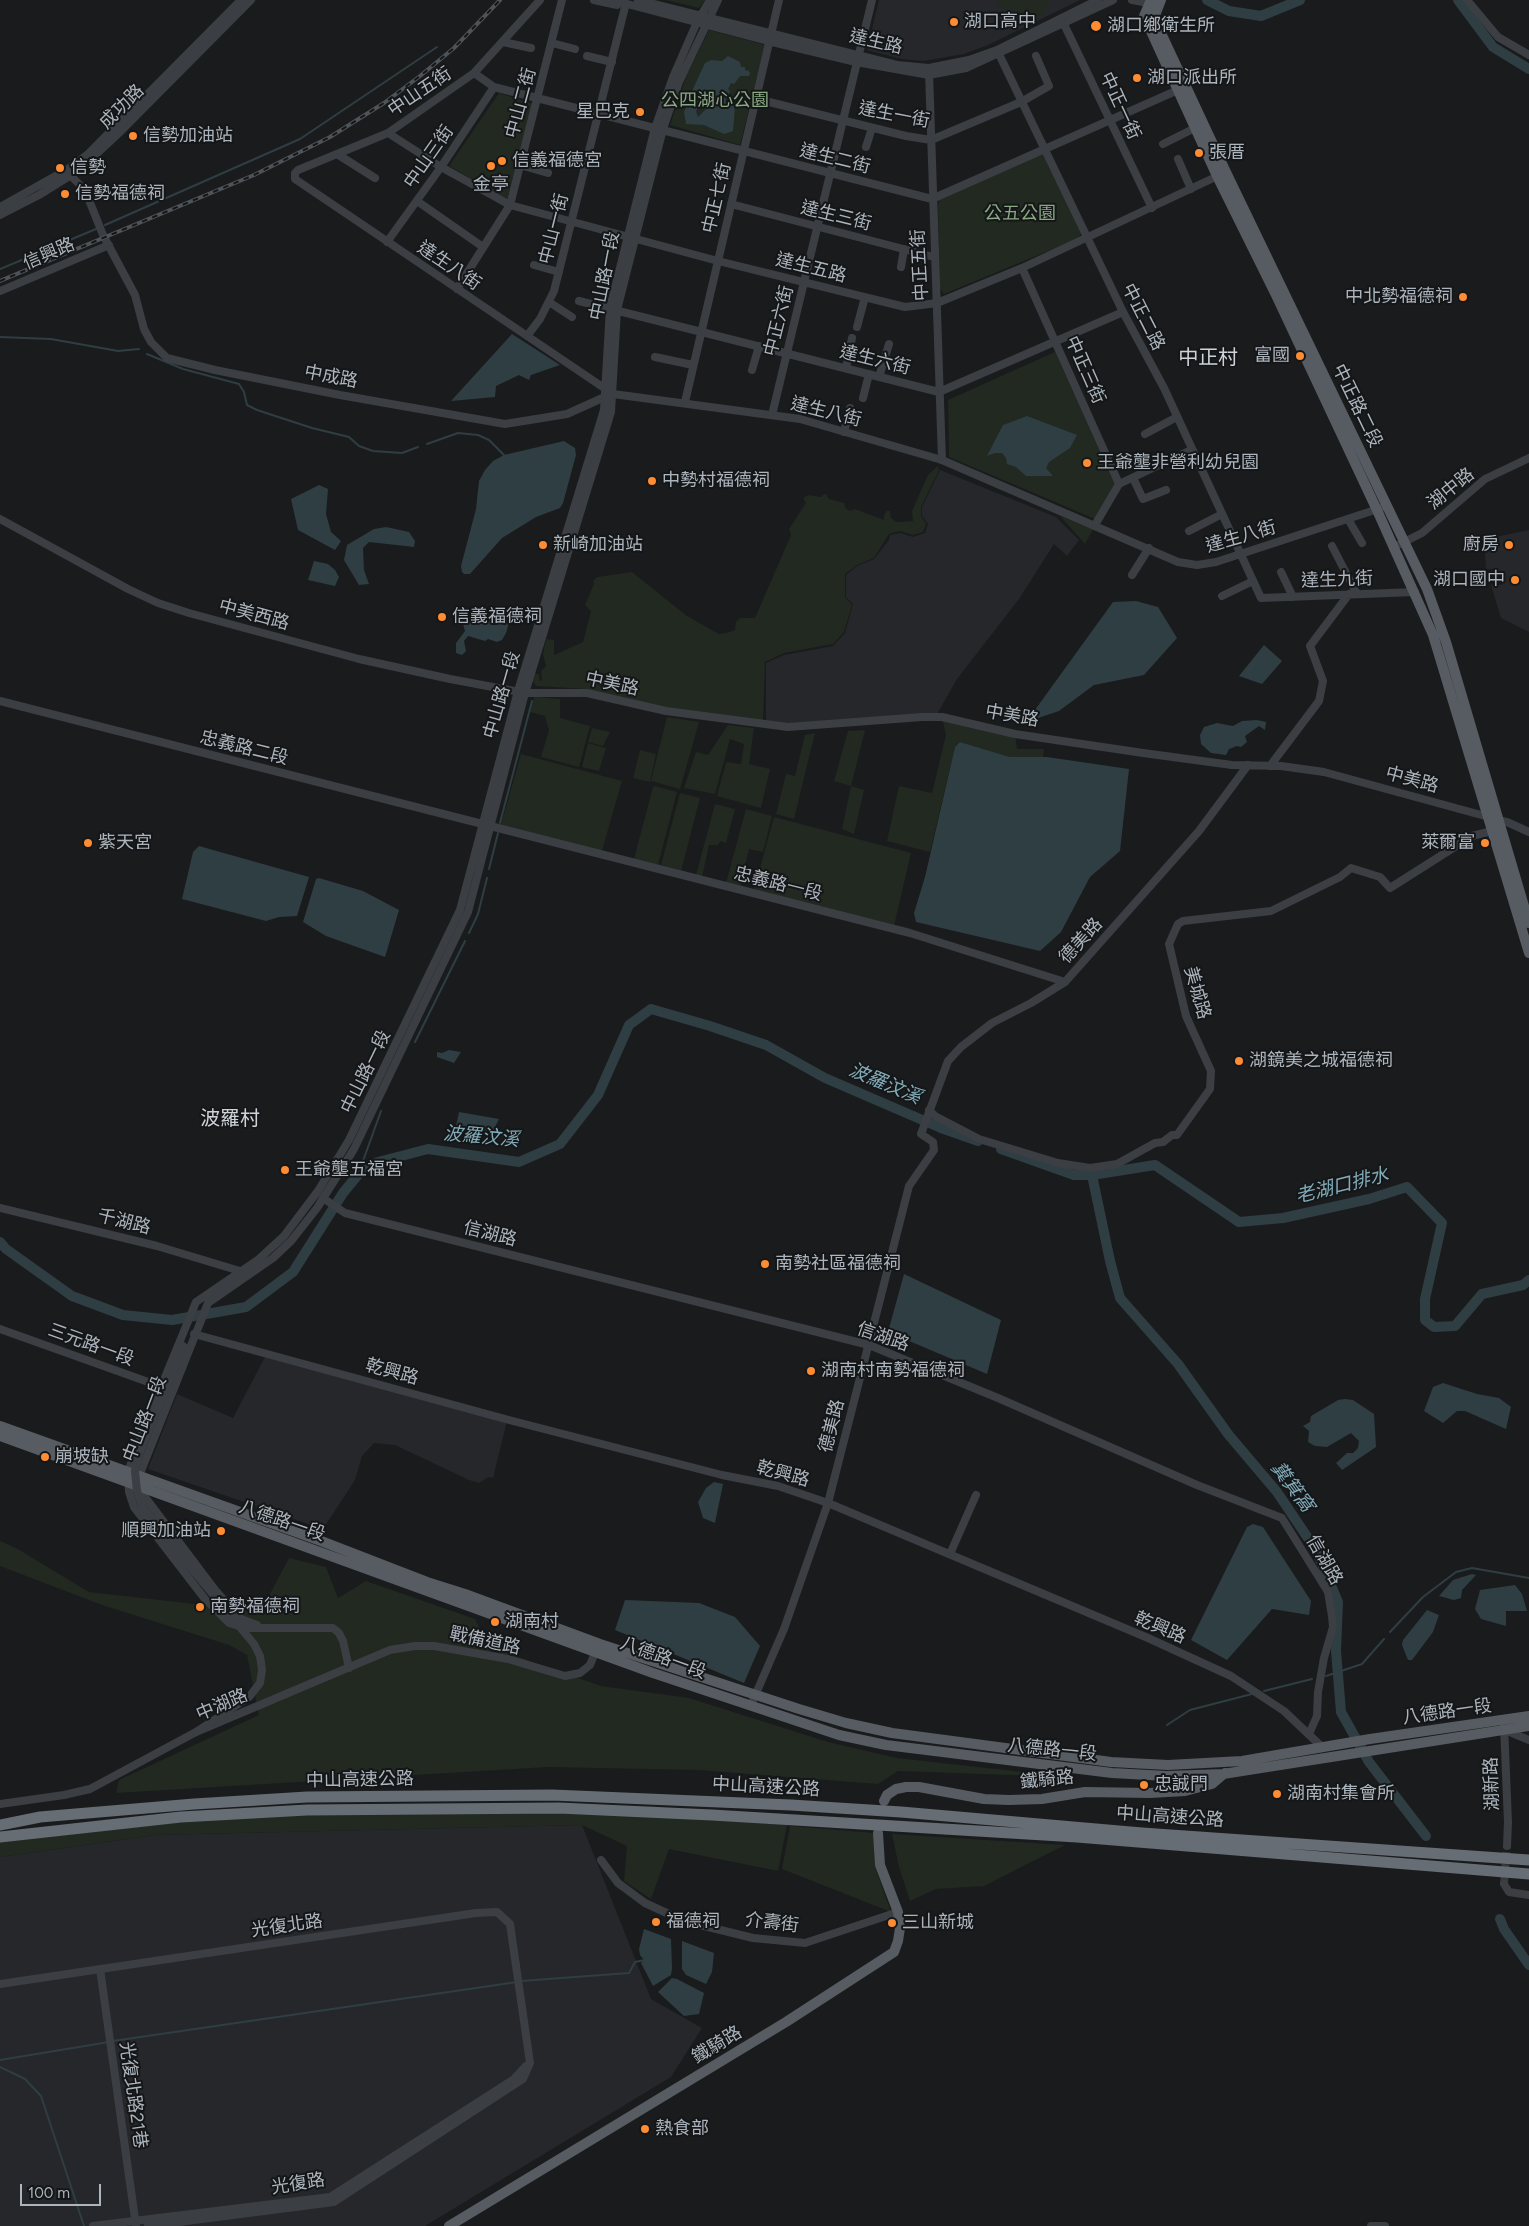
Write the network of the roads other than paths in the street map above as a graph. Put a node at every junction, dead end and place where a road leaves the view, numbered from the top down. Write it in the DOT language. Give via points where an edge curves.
graph roads {
  1 [pos="241,0"];
  2 [pos="251,0"];
  3 [pos="540,0"];
  4 [pos="562,0"];
  5 [pos="594,0"];
  6 [pos="612,0"];
  7 [pos="638,0"];
  8 [pos="710,0"];
  9 [pos="718,0"];
  10 [pos="779,0"];
  11 [pos="872,0"];
  12 [pos="1098,0"];
  13 [pos="1113,0"];
  14 [pos="1135,0"];
  15 [pos="1467,0"];
  16 [pos="1154,2"];
  17 [pos="625,7"];
  18 [pos="659,12"];
  19 [pos="1149,17"];
  20 [pos="706,19"];
  21 [pos="1063,21"];
  22 [pos="697,22"];
  23 [pos="771,32"];
  24 [pos="768,41"];
  25 [pos="503,42"];
  26 [pos="552,43"];
  27 [pos="531,48"];
  28 [pos="575,49"];
  29 [pos="998,52"];
  30 [pos="1529,55"];
  31 [pos="588,56"];
  32 [pos="1036,56"];
  33 [pos="858,59"];
  34 [pos="612,62"];
  35 [pos="929,72"];
  36 [pos="474,73"];
  37 [pos="494,87"];
  38 [pos="1178,90"];
  39 [pos="538,97"];
  40 [pos="757,99"];
  41 [pos="1021,102"];
  42 [pos="599,113"];
  43 [pos="842,120"];
  44 [pos="1111,120"];
  45 [pos="659,128"];
  46 [pos="872,128"];
  47 [pos="1195,128"];
  48 [pos="388,133"];
  49 [pos="931,140"];
  50 [pos="1163,144"];
  51 [pos="866,147"];
  52 [pos="1045,150"];
  53 [pos="743,151"];
  54 [pos="337,154"];
  55 [pos="1178,159"];
  56 [pos="520,165"];
  57 [pos="442,167"];
  58 [pos="69,172"];
  59 [pos="548,173"];
  60 [pos="830,173"];
  61 [pos="1221,174"];
  62 [pos="294,176"];
  63 [pos="375,178"];
  64 [pos="1191,189"];
  65 [pos="932,199"];
  66 [pos="417,201"];
  67 [pos="731,204"];
  68 [pos="510,205"];
  69 [pos="2,208"];
  70 [pos="1152,208"];
  71 [pos="571,221"];
  72 [pos="818,227"];
  73 [pos="628,235"];
  74 [pos="636,238"];
  75 [pos="1088,239"];
  76 [pos="387,242"];
  77 [pos="109,245"];
  78 [pos="483,248"];
  79 [pos="904,249"];
  80 [pos="934,257"];
  81 [pos="718,260"];
  82 [pos="534,265"];
  83 [pos="901,267"];
  84 [pos="1022,268"];
  85 [pos="559,272"];
  86 [pos="804,281"];
  87 [pos="457,289"];
  88 [pos="0,291"];
  89 [pos="865,296"];
  90 [pos="579,301"];
  91 [pos="549,302"];
  92 [pos="937,303"];
  93 [pos="613,309"];
  94 [pos="1123,312"];
  95 [pos="572,317"];
  96 [pos="857,327"];
  97 [pos="700,330"];
  98 [pos="527,336"];
  99 [pos="852,338"];
  100 [pos="1056,342"];
  101 [pos="889,344"];
  102 [pos="759,346"];
  103 [pos="787,354"];
  104 [pos="655,357"];
  105 [pos="693,365"];
  106 [pos="846,368"];
  107 [pos="752,370"];
  108 [pos="869,374"];
  109 [pos="879,377"];
  110 [pos="939,392"];
  111 [pos="608,394"];
  112 [pos="863,398"];
  113 [pos="684,402"];
  114 [pos="850,408"];
  115 [pos="772,415"];
  116 [pos="1176,417"];
  117 [pos="844,432"];
  118 [pos="1145,434"];
  119 [pos="1191,450"];
  120 [pos="1529,458"];
  121 [pos="942,460"];
  122 [pos="1133,478"];
  123 [pos="1120,484"];
  124 [pos="1166,490"];
  125 [pos="1382,507"];
  126 [pos="1222,514"];
  127 [pos="0,519"];
  128 [pos="1348,519"];
  129 [pos="1095,525"];
  130 [pos="1190,531"];
  131 [pos="1362,544"];
  132 [pos="1399,545"];
  133 [pos="1332,546"];
  134 [pos="1149,548"];
  135 [pos="1241,554"];
  136 [pos="1281,572"];
  137 [pos="1132,575"];
  138 [pos="1253,581"];
  139 [pos="1415,592"];
  140 [pos="1353,594"];
  141 [pos="1222,596"];
  142 [pos="1292,597"];
  143 [pos="1261,598"];
  144 [pos="521,692"];
  145 [pos="0,701"];
  146 [pos="1248,765"];
  147 [pos="1270,766"];
  148 [pos="1492,819"];
  149 [pos="481,824"];
  150 [pos="490,826"];
  151 [pos="1492,832"];
  152 [pos="1529,832"];
  153 [pos="1529,923"];
  154 [pos="1529,953"];
  155 [pos="1065,982"];
  156 [pos="928,1113"];
  157 [pos="323,1198"];
  158 [pos="0,1208"];
  159 [pos="240,1271"];
  160 [pos="0,1328"];
  161 [pos="184,1330"];
  162 [pos="194,1334"];
  163 [pos="869,1345"];
  164 [pos="183,1346"];
  165 [pos="162,1386"];
  166 [pos="172,1390"];
  167 [pos="0,1426"];
  168 [pos="0,1436"];
  169 [pos="139,1476"];
  170 [pos="128,1477"];
  171 [pos="142,1487"];
  172 [pos="976,1495"];
  173 [pos="828,1503"];
  174 [pos="950,1554"];
  175 [pos="264,1627"];
  176 [pos="598,1647"];
  177 [pos="349,1668"];
  178 [pos="755,1695"];
  179 [pos="751,1705"];
  180 [pos="1529,1716"];
  181 [pos="1504,1725"];
  182 [pos="1529,1726"];
  183 [pos="196,1732"];
  184 [pos="1310,1734"];
  185 [pos="1529,1740"];
  186 [pos="1322,1747"];
  187 [pos="1340,1750"];
  188 [pos="1242,1761"];
  189 [pos="1224,1774"];
  190 [pos="884,1801"];
  191 [pos="0,1804"];
  192 [pos="40,1818"];
  193 [pos="0,1821"];
  194 [pos="0,1825"];
  195 [pos="878,1833"];
  196 [pos="0,1838"];
  197 [pos="1507,1846"];
  198 [pos="601,1860"];
  199 [pos="1529,1860"];
  200 [pos="1529,1874"];
  201 [pos="1504,1884"];
  202 [pos="1529,1895"];
  203 [pos="898,1912"];
  204 [pos="100,1969"];
  205 [pos="0,1984"];
  206 [pos="530,2063"];
  207 [pos="136,2223"];
  208 [pos="93,2226"];
  209 [pos="148,2226"];
  210 [pos="449,2226"];
  211 [pos="1371,2226"];
  212 [pos="1385,2226"];
  1 -- 58 [label="street, 成功路"];
  2 -- 58 [label="street, 成功路" via="121,131"];
  3 -- 25 [label="street, 中山五街"];
  4 -- 26 [label="street, 中山二街"];
  5 -- 17 [label="street, 達生路"];
  6 -- 18 [label="street, 達生路"];
  7 -- 20 [label="street, 達生路"];
  8 -- 20 [label="street, 中山路一段"];
  9 -- 20 [label="street, 中山路一段"];
  10 -- 23 [label="street, 中正七街"];
  11 -- 33 [label="street, 中正六街"];
  12 -- 21 [label="street, 達生路"];
  13 -- 21 [label="street, 達生路"];
  14 -- 16 [label="street"];
  14 -- 19 [label="street"];
  15 -- 30 [label="street" via="1498,37"];
  16 -- 19 [label="main road"];
  17 -- 18 [label="street, 達生路" via="653,14"];
  17 -- 34 [label="street, 中山一街"];
  18 -- 22 [label="street, 達生路"];
  19 -- 38 [label="main road, 中正路二段"];
  19 -- 61 [label="main road, 中正路二段"];
  20 -- 22 [label="street, 達生路"];
  20 -- 23 [label="street, 達生路"];
  20 -- 24 [label="street, 達生路"];
  20 -- 45 [label="street, 中山路一段"];
  21 -- 29 [label="street, 達生路"];
  21 -- 44 [label="street, 中正一街"];
  22 -- 45 [label="street, 中山路一段" via="673,77"];
  23 -- 24 [label="street, 中正七街"];
  23 -- 33 [label="street, 達生路"];
  24 -- 33 [label="street, 達生路"];
  24 -- 40 [label="street, 中正七街"];
  25 -- 27 [label="street"];
  25 -- 36 [label="street, 中山五街"];
  26 -- 28 [label="street"];
  26 -- 39 [label="street, 中山二街"];
  29 -- 35 [label="street, 達生路" via="966,68"];
  29 -- 41 [label="street, 中正二路"];
  31 -- 34 [label="street"];
  32 -- 41 [label="street, 達生一街" via="1049,86"];
  33 -- 35 [label="street, 達生路"];
  33 -- 43 [label="street, 中正六街"];
  34 -- 42 [label="street, 中山一街"];
  35 -- 49 [label="street, 中正五街"];
  36 -- 37 [label="street, 達生二街"];
  36 -- 48 [label="street, 中山五街"];
  37 -- 39 [label="street, 達生二街"];
  37 -- 57 [label="street, 中山三街"];
  38 -- 44 [label="street"];
  38 -- 47 [label="main road, 中正路二段"];
  39 -- 42 [label="street, 達生二街"];
  39 -- 56 [label="street, 中山二街"];
  40 -- 43 [label="street, 達生一街"];
  40 -- 53 [label="street, 中正七街"];
  41 -- 49 [label="street, 達生一街"];
  41 -- 52 [label="street, 中正二路"];
  42 -- 45 [label="street, 達生二街"];
  42 -- 71 [label="street, 中山一街"];
  43 -- 46 [label="street, 達生一街"];
  43 -- 60 [label="street, 中正六街"];
  44 -- 52 [label="street"];
  44 -- 70 [label="street, 中正一街"];
  45 -- 53 [label="street, 達生二街"];
  45 -- 73 [label="street, 中山路一段"];
  45 -- 74 [label="street, 中山路一段"];
  46 -- 49 [label="street, 達生一街"];
  46 -- 51 [label="street"];
  47 -- 50 [label="street"];
  47 -- 61 [label="main road, 中正路二段"];
  48 -- 54 [label="street, 中山五街"];
  48 -- 57 [label="street, 達生五路"];
  49 -- 65 [label="street, 中正五街"];
  52 -- 65 [label="street"];
  52 -- 75 [label="street, 中正二路"];
  53 -- 60 [label="street, 達生二街"];
  53 -- 67 [label="street, 中正七街"];
  54 -- 62 [label="street, 中山五街" via="298,170"];
  54 -- 63 [label="street"];
  55 -- 64 [label="street"];
  56 -- 59 [label="street"];
  56 -- 68 [label="street, 中山二街"];
  57 -- 66 [label="street, 中山三街"];
  57 -- 68 [label="street, 達生五路"];
  58 -- 69 [label="street, 成功路"];
  58 -- 77 [label="street, 中成路" via="85,190"];
  60 -- 65 [label="street, 達生二街"];
  60 -- 72 [label="street, 中正六街"];
  61 -- 64 [label="street, 達生五路"];
  61 -- 125 [label="main road, 中正路二段"];
  62 -- 76 [label="street, 達生八街" via="297,182"];
  64 -- 70 [label="street, 達生五路"];
  65 -- 80 [label="street, 中正五街"];
  66 -- 76 [label="street, 中山三街"];
  66 -- 78 [label="street"];
  67 -- 72 [label="street, 達生三街"];
  67 -- 81 [label="street, 中正七街"];
  68 -- 71 [label="street, 達生五路"];
  68 -- 78 [label="street, 中山二街"];
  70 -- 75 [label="street, 達生五路"];
  71 -- 73 [label="street, 達生五路"];
  71 -- 85 [label="street, 中山一街"];
  72 -- 79 [label="street, 達生三街"];
  72 -- 86 [label="street, 中正六街"];
  73 -- 74 [label="street, 達生五路"];
  73 -- 93 [label="street, 中山路一段"];
  74 -- 81 [label="street, 達生五路"];
  74 -- 93 [label="street, 中山路一段"];
  75 -- 84 [label="street, 達生五路"];
  75 -- 94 [label="street, 中正二路"];
  76 -- 87 [label="street, 達生八街"];
  77 -- 88 [label="street, 信興路"];
  77 -- 111 [label="street, 中成路" via="135,295 140,318 151,342 167,358 340,395 505,424 567,414"];
  78 -- 87 [label="street, 中山二街"];
  79 -- 80 [label="street, 達生三街"];
  79 -- 83 [label="street"];
  80 -- 92 [label="street, 中正五街"];
  81 -- 86 [label="street, 達生五路"];
  81 -- 97 [label="street, 中正七街"];
  82 -- 85 [label="street"];
  84 -- 92 [label="street, 達生五路"];
  84 -- 100 [label="street, 中正三街"];
  85 -- 91 [label="street, 中山一街"];
  86 -- 89 [label="street, 達生五路"];
  86 -- 103 [label="street, 中正六街"];
  87 -- 98 [label="street, 達生八街"];
  89 -- 92 [label="street, 達生五路" via="905,307"];
  89 -- 96 [label="street"];
  90 -- 93 [label="street, 達生六街"];
  91 -- 95 [label="street"];
  91 -- 98 [label="street, 中山一街"];
  92 -- 110 [label="street, 中正五街"];
  93 -- 97 [label="street, 達生六街"];
  93 -- 111 [label="street, 中山路一段"];
  94 -- 100 [label="street"];
  94 -- 116 [label="street, 中正二路"];
  97 -- 102 [label="street, 達生六街"];
  97 -- 105 [label="street, 中正七街"];
  98 -- 111 [label="street, 達生八街"];
  99 -- 106 [label="street"];
  100 -- 110 [label="street"];
  100 -- 123 [label="street, 中正三街"];
  101 -- 109 [label="street"];
  102 -- 103 [label="street, 達生六街"];
  102 -- 107 [label="street"];
  103 -- 106 [label="street, 達生六街"];
  103 -- 115 [label="street, 中正六街"];
  104 -- 105 [label="street"];
  105 -- 113 [label="street, 中正七街"];
  106 -- 108 [label="street, 達生六街"];
  108 -- 109 [label="street, 達生六街"];
  108 -- 112 [label="street"];
  109 -- 110 [label="street, 達生六街"];
  110 -- 121 [label="street, 中正五街"];
  111 -- 113 [label="street, 達生八街"];
  111 -- 144 [label="street, 中山路一段" via="611,415"];
  113 -- 115 [label="street, 達生八街"];
  114 -- 117 [label="street"];
  115 -- 117 [label="street, 達生八街" via="800,419"];
  116 -- 118 [label="street"];
  116 -- 119 [label="street, 中正二路"];
  117 -- 121 [label="street, 達生八街"];
  119 -- 122 [label="street"];
  119 -- 126 [label="street, 中正二路"];
  120 -- 132 [label="street, 湖中路" via="1485,479 1422,532"];
  121 -- 129 [label="street, 達生八街"];
  122 -- 123 [label="street"];
  122 -- 124 [label="street" via="1142,498"];
  123 -- 129 [label="street"];
  125 -- 128 [label="street, 達生八街"];
  125 -- 132 [label="main road, 中正路二段"];
  126 -- 130 [label="street"];
  126 -- 135 [label="street, 中正二路"];
  127 -- 144 [label="street, 中美西路" via="158,603 359,659"];
  128 -- 131 [label="street"];
  128 -- 135 [label="street, 達生八街"];
  129 -- 134 [label="street, 達生八街"];
  132 -- 139 [label="main road, 中正路二段"];
  132 -- 148 [label="main road, 中正路二段" via="1427,589 1446,642"];
  133 -- 140 [label="street"];
  134 -- 135 [label="street, 達生八街" via="1178,562 1197,564"];
  134 -- 137 [label="street"];
  135 -- 138 [label="street, 中正二路"];
  136 -- 142 [label="street"];
  138 -- 141 [label="street"];
  138 -- 143 [label="street, 中正二路"];
  139 -- 140 [label="street, 達生九街"];
  139 -- 148 [label="main road, 中正路二段"];
  140 -- 142 [label="street, 達生九街"];
  140 -- 147 [label="street" via="1310,646 1323,681 1319,701"];
  142 -- 143 [label="street, 達生九街"];
  144 -- 146 [label="street, 中美路" via="587,693 666,711 788,727 942,717 1015,734"];
  144 -- 149 [label="street, 中山路一段"];
  144 -- 150 [label="street, 中山路一段"];
  145 -- 149 [label="street, 忠義路二段"];
  146 -- 147 [label="street, 中美路"];
  146 -- 155 [label="street, 德美路" via="1199,831"];
  147 -- 148 [label="street, 中美路" via="1324,772"];
  148 -- 151 [label="main road"];
  148 -- 152 [label="street, 中美路"];
  148 -- 153 [label="main road"];
  149 -- 150 [label="street, 忠義路一段"];
  149 -- 159 [label="street, 中山路一段" via="460,910 349,1140 318,1191 284,1236"];
  150 -- 155 [label="street, 忠義路一段" via="910,933"];
  150 -- 157 [label="street, 中山路一段" via="468,912 354,1150"];
  151 -- 154 [label="main road"];
  151 -- 156 [label="street, 美城路" via="1472,836 1390,888 1380,876 1351,868 1340,877 1270,911 1178,924 1169,944 1186,1016 1211,1071 1210,1088 1177,1135 1163,1142 1155,1142 1117,1164 1090,1168 1058,1163 979,1139"];
  155 -- 156 [label="street, 德美路" via="992,1023 961,1047 948,1061"];
  156 -- 163 [label="street, 德美路" via="921,1134 933,1142 934,1150 909,1186"];
  157 -- 162 [label="street, 中山路一段" via="291,1241 273,1258 208,1303"];
  157 -- 163 [label="street, 信湖路" via="345,1213"];
  158 -- 159 [label="street, 千湖路" via="157,1246"];
  159 -- 161 [label="street, 中山路一段" via="196,1302"];
  160 -- 165 [label="street, 三元路一段"];
  161 -- 164 [label="street"];
  161 -- 165 [label="street, 中山路一段"];
  162 -- 164 [label="street"];
  162 -- 166 [label="street, 中山路一段"];
  162 -- 173 [label="street, 乾興路" via="509,1420 722,1475 778,1486"];
  163 -- 173 [label="street, 德美路"];
  163 -- 184 [label="street, 信湖路" via="1196,1485 1282,1518 1328,1592 1332,1616 1333,1627 1319,1684 1317,1716"];
  164 -- 183 [label="street, bridge" via="138,1457 135,1471 137,1492 142,1506 162,1533 254,1644 262,1670 260,1683 249,1697"];
  165 -- 166 [label="street, 三元路一段"];
  165 -- 170 [label="street, 中山路一段" via="138,1443"];
  166 -- 169 [label="street, 中山路一段"];
  167 -- 170 [label="main road, 八德路一段"];
  168 -- 170 [label="main road, 八德路一段"];
  169 -- 170 [label="main road, 八德路一段"];
  169 -- 171 [label="street, 中山路一段"];
  169 -- 176 [label="main road, 八德路一段" via="465,1594"];
  170 -- 171 [label="main road, 八德路一段"];
  170 -- 175 [label="street" via="134,1507 205,1599 229,1623 246,1628"];
  171 -- 175 [label="street" via="145,1497 215,1590 242,1619"];
  171 -- 176 [label="main road, 八德路一段" via="425,1592"];
  172 -- 174 [label="street"];
  173 -- 174 [label="street, 乾興路"];
  173 -- 178 [label="street, 德美路" via="784,1629"];
  174 -- 184 [label="street, 乾興路" via="1232,1676"];
  175 -- 177 [label="street" via="333,1628 343,1641"];
  176 -- 177 [label="street, 戰備道路" via="590,1665 580,1673 565,1676 508,1660 434,1646 390,1650"];
  176 -- 178 [label="main road, 八德路一段"];
  176 -- 179 [label="main road, 八德路一段" via="652,1673"];
  177 -- 183 [label="street, 中湖路"];
  178 -- 179 [label="street, 德美路"];
  178 -- 188 [label="main road, 八德路一段" via="846,1723 892,1733 1111,1762 1168,1765"];
  179 -- 189 [label="main road, 八德路一段" via="839,1735 886,1745 1112,1773 1167,1776"];
  180 -- 181 [label="main road, 八德路一段"];
  181 -- 182 [label="main road, 八德路一段"];
  181 -- 185 [label="street"];
  181 -- 187 [label="main road, 八德路一段" via="1378,1749"];
  181 -- 187 [label="main road, 八德路一段" via="1370,1739"];
  181 -- 197 [label="street, 湖新路"];
  183 -- 191 [label="street, 中湖路" via="90,1789"];
  184 -- 186 [label="street, 乾興路"];
  186 -- 187 [label="main road, 八德路一段"];
  186 -- 188 [label="main road, 八德路一段"];
  187 -- 189 [label="main road, 八德路一段"];
  188 -- 189 [label="main road, 鐵騎路"];
  189 -- 190 [label="main road, 鐵騎路" via="1212,1784 1150,1793 1085,1792 1009,1800 906,1787 887,1794"];
  192 -- 193 [label="highway"];
  192 -- 194 [label="highway, 中山高速公路"];
  192 -- 199 [label="highway, 中山高速公路" via="307,1798 552,1794 791,1805"];
  195 -- 203 [label="main road, 鐵騎路" via="880,1865"];
  196 -- 200 [label="highway, 中山高速公路" via="181,1817 288,1811 559,1808 1077,1838"];
  198 -- 203 [label="street, 介壽街" via="618,1883 645,1903 684,1921 752,1938 805,1943"];
  201 -- 202 [label="street" via="1509,1892"];
  203 -- 210 [label="main road, 鐵騎路" via="898,1941 894,1952 887,1957 786,2022"];
  204 -- 205 [label="street, 光復北路"];
  204 -- 206 [label="street, 光復北路" via="452,1916 498,1912 510,1924"];
  204 -- 207 [label="street, 光復北路21巷"];
  206 -- 207 [label="street, 光復路" via="514,2079 330,2197"];
  206 -- 209 [label="street, 光復路" via="523,2079 334,2202"];
  207 -- 208 [label="street, 光復路"];
  211 -- 212 [label="street"];
}
